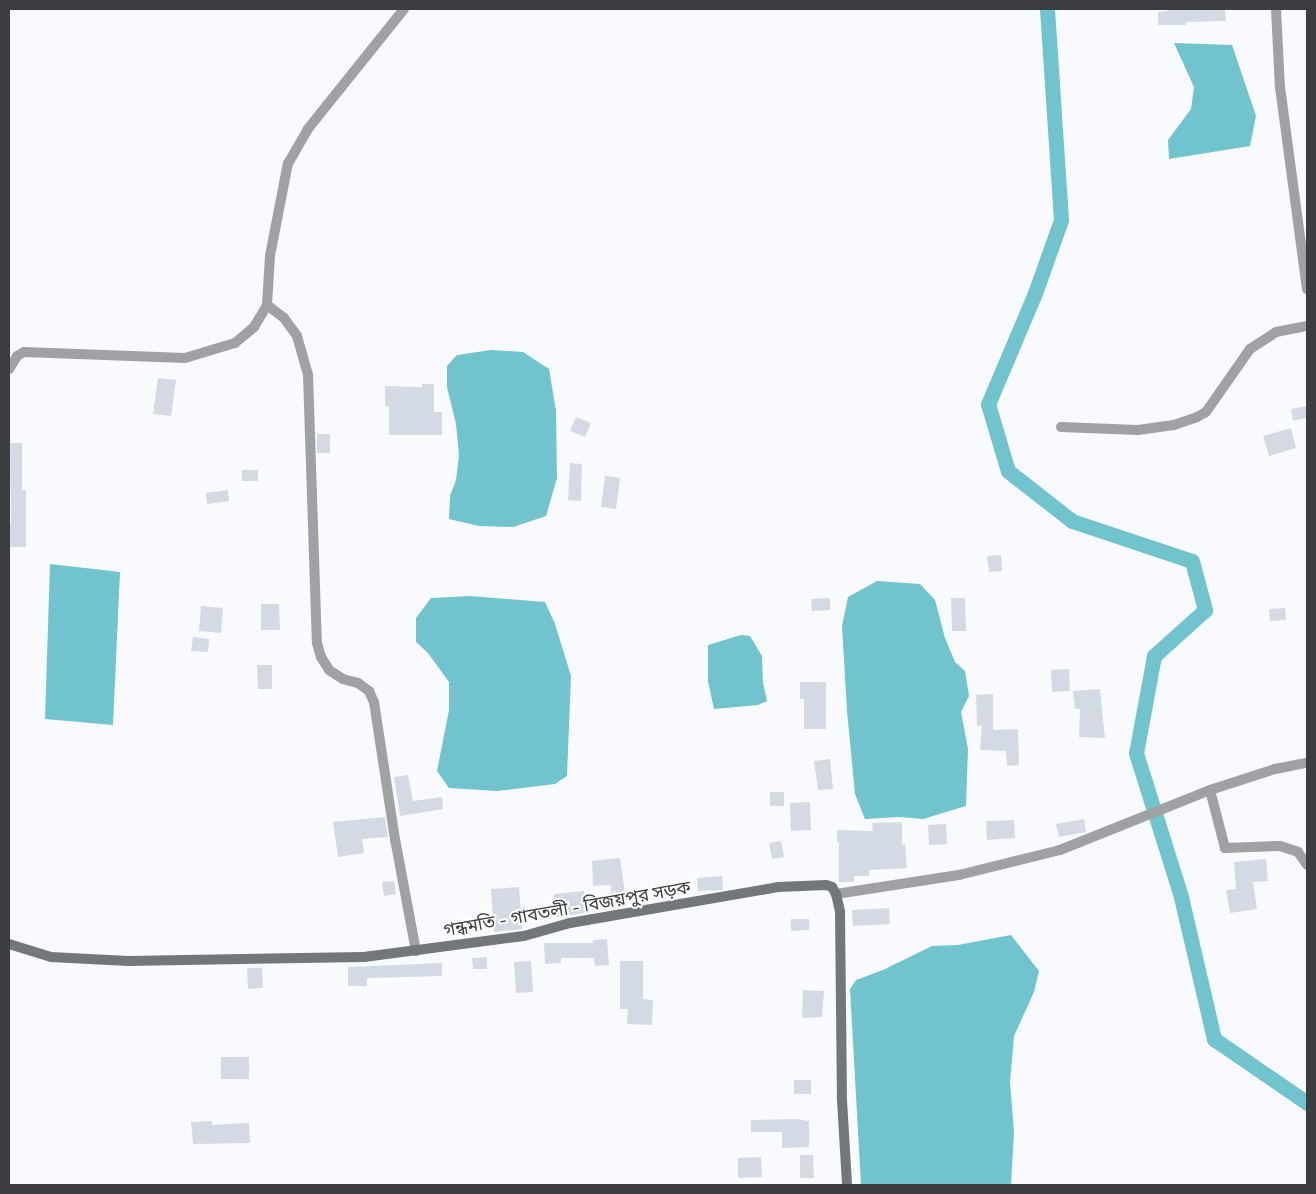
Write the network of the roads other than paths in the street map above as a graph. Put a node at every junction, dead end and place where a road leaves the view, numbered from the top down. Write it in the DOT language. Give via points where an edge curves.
graph roads {
  1 [pos="404,9"];
  2 [pos="1276,9"];
  3 [pos="1307,289"];
  4 [pos="267,305"];
  5 [pos="1307,326"];
  6 [pos="9,369"];
  7 [pos="1062,427"];
  8 [pos="1307,763"];
  9 [pos="1210,790"];
  10 [pos="1307,865"];
  11 [pos="836,894"];
  12 [pos="9,944"];
  13 [pos="416,951"];
  14 [pos="847,1185"];
  1 -- 4 [label="street" via="308,129 288,163 270,256"];
  2 -- 3 [label="street" via="1280,87"];
  4 -- 6 [label="street" via="254,327 235,343 185,358 24,352 17,356"];
  4 -- 13 [label="street" via="284,318 297,336 308,375 317,643 329,670 358,683 369,691 374,702"];
  5 -- 7 [label="street" via="1276,332 1250,349 1206,412 1197,417 1174,425 1138,430"];
  8 -- 9 [label="street"];
  9 -- 10 [label="street" via="1225,848 1280,846 1298,852"];
  9 -- 11 [label="street" via="1060,850 959,875"];
  11 -- 13 [label="main road, গন্ধমতি - গাবতলী - বিজয়পুর সড়ক" via="826,884 778,887 570,923 524,936"];
  11 -- 14 [label="main road" via="840,912 842,1100"];
  12 -- 13 [label="main road, গন্ধমতি - গাবতলী - বিজয়পুর সড়ক" via="51,957 128,961 354,958"];
}
